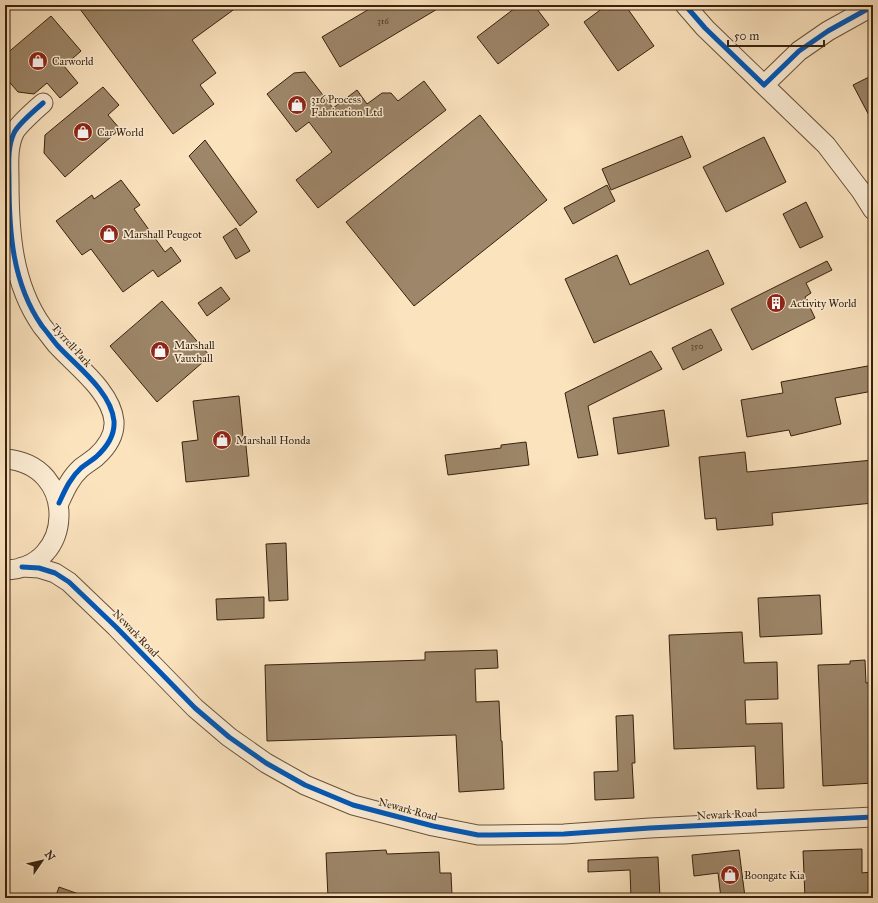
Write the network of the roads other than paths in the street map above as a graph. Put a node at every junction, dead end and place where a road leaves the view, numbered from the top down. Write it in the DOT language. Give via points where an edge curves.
graph roads {
  1 [pos="684,5"];
  2 [pos="873,6"];
  3 [pos="764,85"];
  4 [pos="43,103"];
  5 [pos="873,210"];
  6 [pos="5,443"];
  7 [pos="10,459"];
  8 [pos="82,468"];
  9 [pos="40,472"];
  10 [pos="59,503"];
  11 [pos="56,535"];
  12 [pos="13,569"];
  13 [pos="69,582"];
  14 [pos="873,817"];
  1 -- 3 [label="street"];
  2 -- 3 [label="street" via="828,31 799,51"];
  3 -- 5 [label="street" via="826,145"];
  4 -- 8 [label="street, Tyrrell Park" via="14,133 9,152 9,220 17,267 31,308 56,344 104,394 110,407 114,421 112,435 97,457"];
  6 -- 7 [label="street"];
  7 -- 9 [label="street" via="28,464"];
  8 -- 9 [label="street"];
  8 -- 10 [label="street" via="68,484"];
  9 -- 10 [label="street" via="52,486"];
  10 -- 11 [label="street" via="60,519"];
  11 -- 12 [label="street" via="48,549 36,560"];
  11 -- 13 [label="street, Newark Road" via="61,567"];
  12 -- 13 [label="street, Newark Road" via="39,568 55,573"];
  13 -- 14 [label="street, Newark Road" via="195,708 229,737 266,763 305,785 353,805 478,835 564,834"];
}
